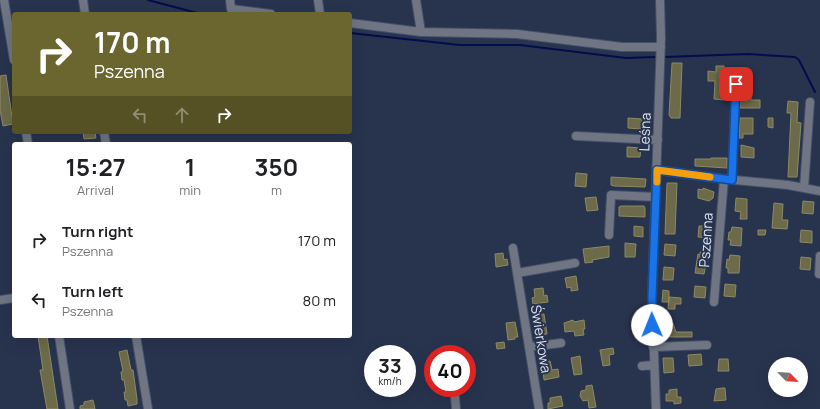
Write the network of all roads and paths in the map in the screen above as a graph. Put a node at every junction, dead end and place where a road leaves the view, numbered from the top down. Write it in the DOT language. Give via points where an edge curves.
graph roads {
  1 [pos="4,0"];
  2 [pos="83,0"];
  3 [pos="230,0"];
  4 [pos="318,0"];
  5 [pos="416,0"];
  6 [pos="660,0"];
  7 [pos="85,12"];
  8 [pos="255,12"];
  9 [pos="320,12"];
  10 [pos="352,23"];
  11 [pos="421,32"];
  12 [pos="661,47"];
  13 [pos="12,48"];
  14 [pos="736,84"];
  15 [pos="810,102"];
  16 [pos="576,136"];
  17 [pos="658,140"];
  18 [pos="657,170"];
  19 [pos="728,180"];
  20 [pos="804,188"];
  21 [pos="820,191"];
  22 [pos="656,197"];
  23 [pos="609,235"];
  24 [pos="513,248"];
  25 [pos="820,256"];
  26 [pos="575,263"];
  27 [pos="517,272"];
  28 [pos="819,274"];
  29 [pos="12,298"];
  30 [pos="0,300"];
  31 [pos="714,302"];
  32 [pos="59,338"];
  33 [pos="136,338"];
  34 [pos="561,343"];
  35 [pos="707,345"];
  36 [pos="529,347"];
  37 [pos="653,347"];
  38 [pos="653,365"];
  39 [pos="642,366"];
  40 [pos="455,397"];
  41 [pos="70,409"];
  42 [pos="148,409"];
  43 [pos="456,409"];
  44 [pos="539,409"];
  45 [pos="656,409"];
  1 -- 13 [label="street"];
  2 -- 7 [label="street"];
  3 -- 8 [label="street" via="231,9"];
  4 -- 9 [label="street"];
  5 -- 11 [label="street"];
  6 -- 12 [label="street, Leśna"];
  10 -- 11 [label="street"];
  11 -- 12 [label="street" via="517,34 622,47"];
  12 -- 17 [label="street, Leśna"];
  14 -- 19 [label="street, Pszenna"];
  15 -- 20 [label="street"];
  16 -- 17 [label="street"];
  17 -- 18 [label="street, Leśna"];
  18 -- 19 [label="street"];
  18 -- 22 [label="street, Leśna"];
  19 -- 20 [label="street"];
  19 -- 31 [label="street, Pszenna"];
  20 -- 21 [label="street"];
  22 -- 23 [label="street" via="611,195"];
  22 -- 37 [label="street, Leśna"];
  24 -- 27 [label="street, Świerkowa"];
  25 -- 28 [label="street"];
  26 -- 27 [label="street"];
  27 -- 36 [label="street, Świerkowa"];
  29 -- 30 [label="street"];
  32 -- 41 [label="street"];
  33 -- 42 [label="street"];
  34 -- 36 [label="street"];
  35 -- 37 [label="street"];
  36 -- 44 [label="street, Świerkowa"];
  37 -- 38 [label="street, Leśna"];
  38 -- 39 [label="street"];
  38 -- 45 [label="street, Leśna"];
  40 -- 43 [label="street"];
}
